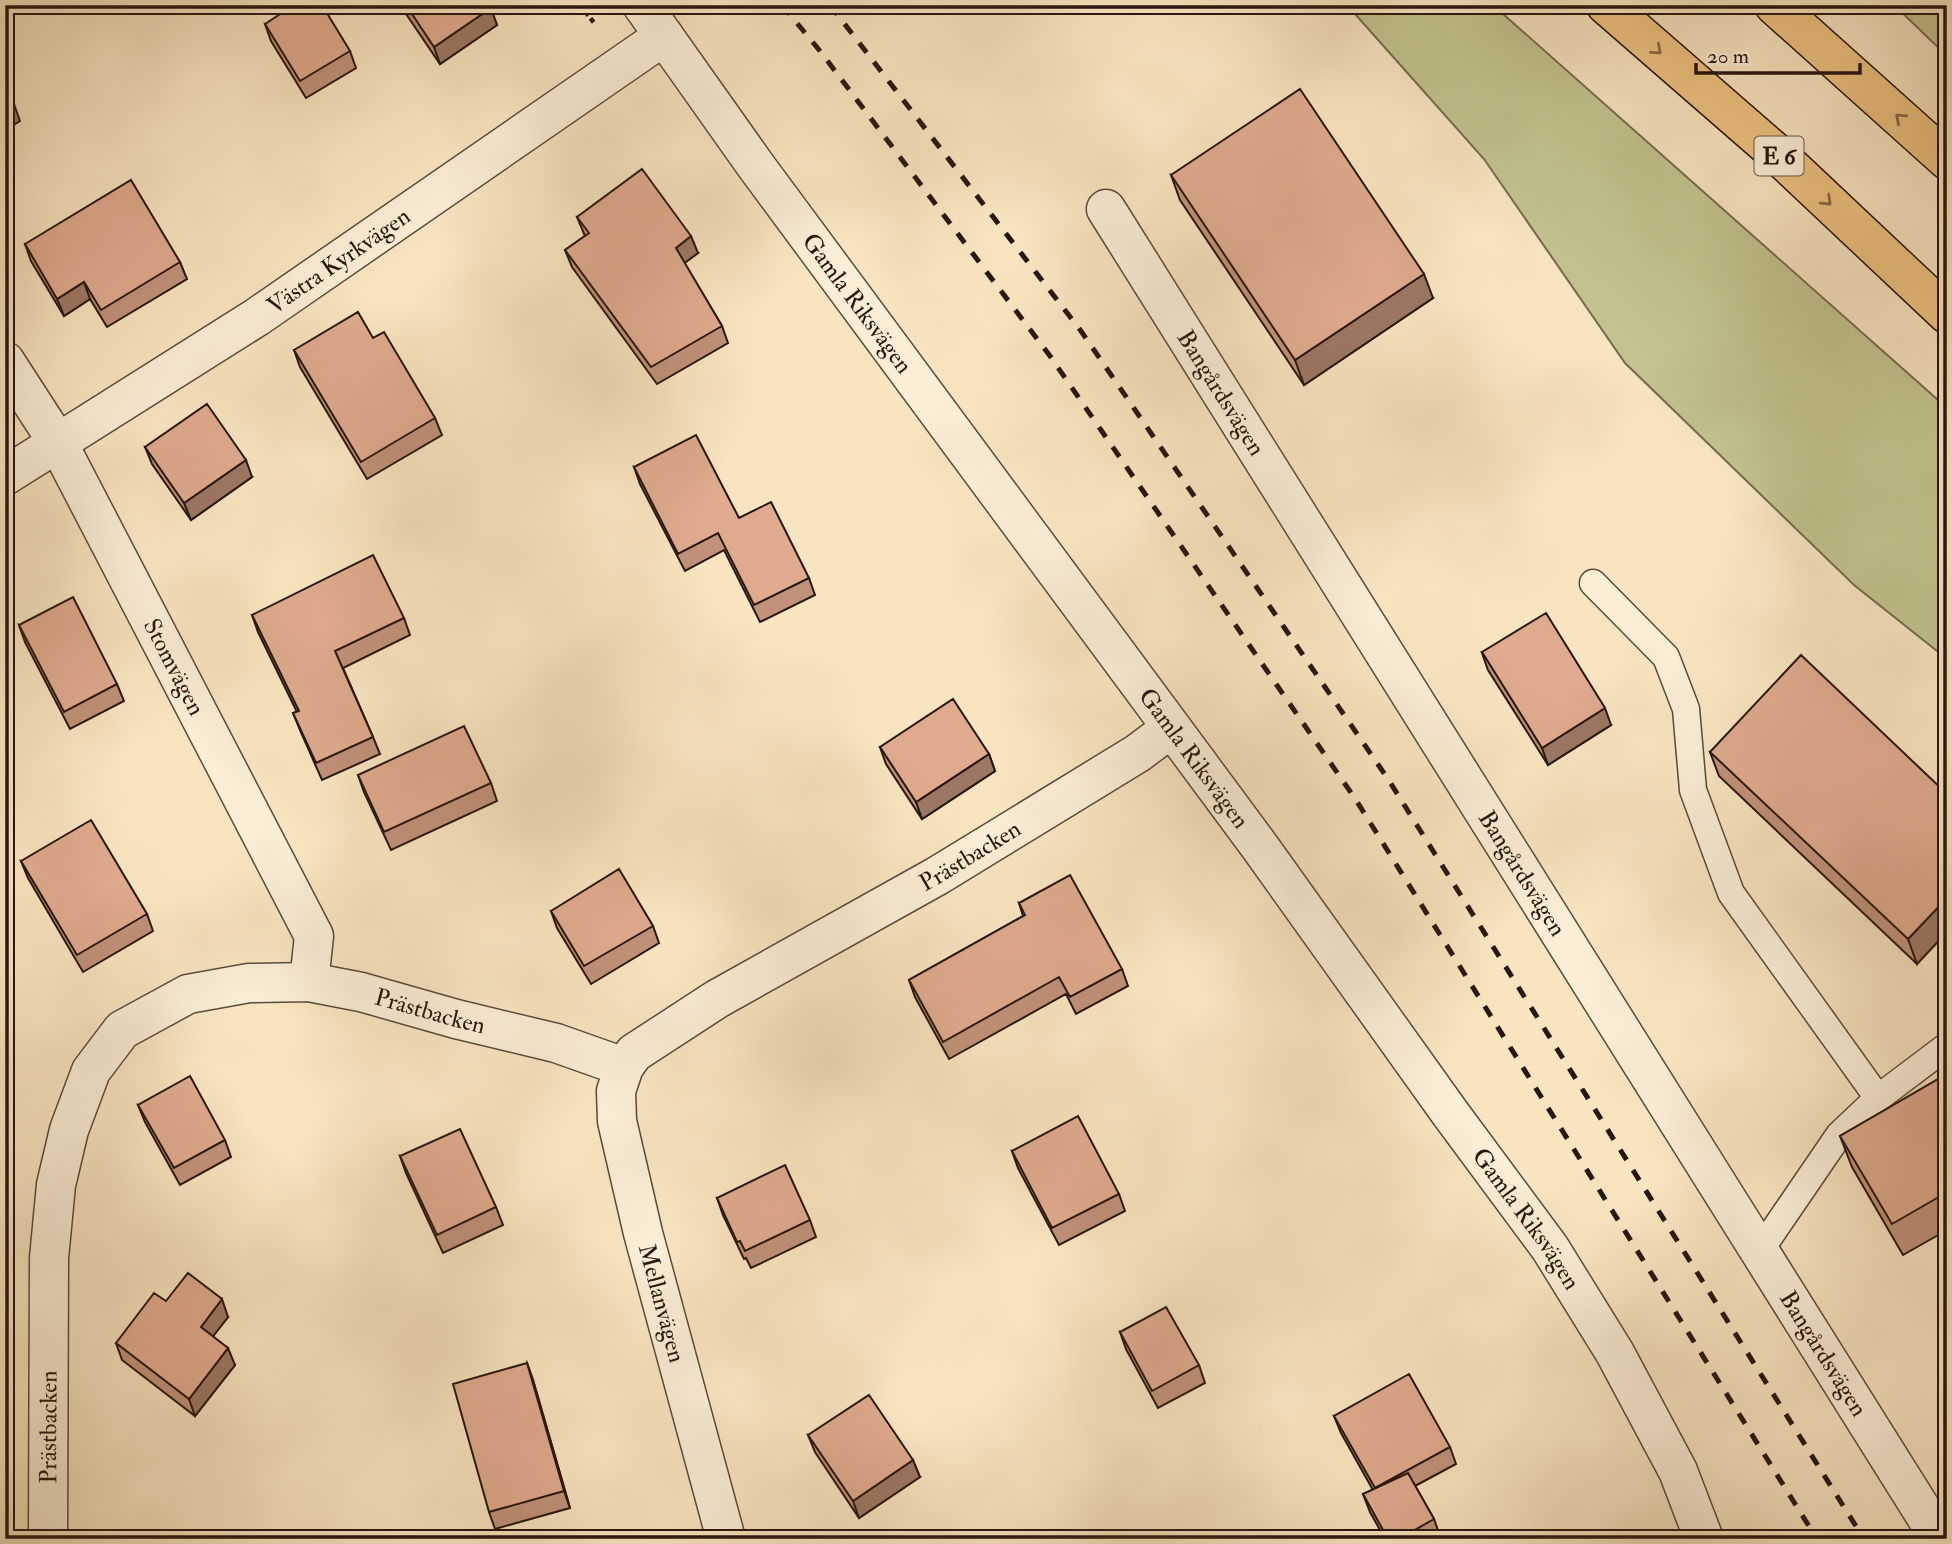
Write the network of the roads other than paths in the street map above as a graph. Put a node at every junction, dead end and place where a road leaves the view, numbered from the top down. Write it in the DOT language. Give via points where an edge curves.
graph roads {
  1 [pos="642,5"];
  2 [pos="1605,5"];
  3 [pos="1774,5"];
  4 [pos="1790,5"];
  5 [pos="664,36"];
  6 [pos="1854,76"];
  7 [pos="1947,160"];
  8 [pos="1106,209"];
  9 [pos="1947,314"];
  10 [pos="5,361"];
  11 [pos="58,443"];
  12 [pos="5,476"];
  13 [pos="1593,583"];
  14 [pos="1170,729"];
  15 [pos="309,982"];
  16 [pos="1947,1046"];
  17 [pos="624,1067"];
  18 [pos="1878,1098"];
  19 [pos="1759,1252"];
  20 [pos="48,1539"];
  21 [pos="726,1539"];
  22 [pos="1704,1539"];
  23 [pos="1940,1539"];
  1 -- 5 [label="street, Gamla Riksvägen"];
  2 -- 9 [label="highway, E 6, one-way" via="1776,152"];
  3 -- 6 [label="highway"];
  4 -- 6 [label="highway"];
  5 -- 11 [label="street, Västra Kyrkvägen" via="257,317"];
  5 -- 14 [label="street, Gamla Riksvägen"];
  7 -- 6 [label="highway, one-way"];
  8 -- 19 [label="street, Bangårdsvägen"];
  10 -- 11 [label="street, Stomvägen"];
  11 -- 12 [label="street, Västra Kyrkvägen"];
  11 -- 15 [label="street, Stomvägen" via="314,936"];
  13 -- 18 [label="lane" via="1666,657 1686,709 1693,790 1731,893"];
  14 -- 17 [label="street, Prästbacken" via="937,876 717,999 634,1053"];
  14 -- 22 [label="street, Gamla Riksvägen" via="1550,1248 1615,1353 1678,1471"];
  15 -- 17 [label="street, Prästbacken" via="556,1043"];
  15 -- 20 [label="street, Prästbacken" via="249,984 188,994 122,1030 91,1071 61,1163 49,1258"];
  16 -- 18 [label="lane"];
  17 -- 21 [label="street, Mellanvägen" via="616,1091 617,1121"];
  18 -- 19 [label="lane" via="1839,1135"];
  19 -- 23 [label="street, Bangårdsvägen"];
}
